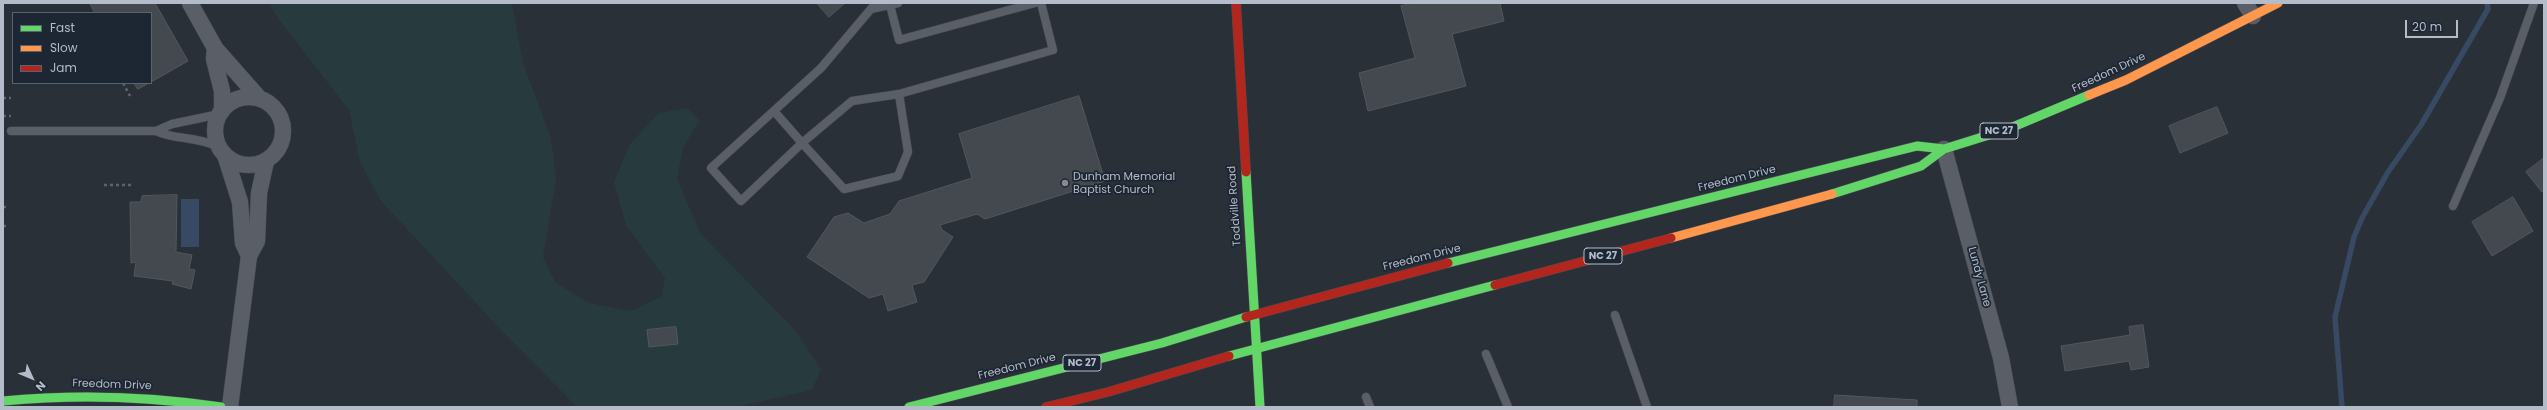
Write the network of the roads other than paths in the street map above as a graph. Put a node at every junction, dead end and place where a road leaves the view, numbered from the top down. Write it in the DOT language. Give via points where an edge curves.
graph roads {
  1 [pos="190,3"];
  2 [pos="1035,3"];
  3 [pos="1041,3"];
  4 [pos="1236,3"];
  5 [pos="2278,3"];
  6 [pos="2534,3"];
  7 [pos="894,4"];
  8 [pos="873,6"];
  9 [pos="2249,9"];
  10 [pos="214,48"];
  11 [pos="900,94"];
  12 [pos="260,98"];
  13 [pos="774,111"];
  14 [pos="221,113"];
  15 [pos="11,131"];
  16 [pos="156,131"];
  17 [pos="802,143"];
  18 [pos="1944,148"];
  19 [pos="223,152"];
  20 [pos="266,161"];
  21 [pos="2453,206"];
  22 [pos="249,256"];
  23 [pos="1254,314"];
  24 [pos="1615,315"];
  25 [pos="1255,348"];
  26 [pos="1486,354"];
  27 [pos="1366,397"];
  28 [pos="3,400"];
  29 [pos="1051,406"];
  30 [pos="221,407"];
  31 [pos="230,407"];
  32 [pos="909,407"];
  33 [pos="1260,407"];
  34 [pos="1370,407"];
  35 [pos="1508,407"];
  36 [pos="1647,407"];
  37 [pos="2010,407"];
  1 -- 10 [label="street"];
  2 -- 7 [label="lane" via="899,40"];
  3 -- 11 [label="lane" via="1053,50"];
  4 -- 23 [label="main road, Toddville Road"];
  5 -- 9 [label="main road, Freedom Drive / NC 27"];
  6 -- 21 [label="lane" via="2500,98"];
  7 -- 8 [label="lane"];
  8 -- 13 [label="lane" via="821,68"];
  9 -- 18 [label="main road, Freedom Drive / NC 27" via="2126,80 2008,129"];
  10 -- 12 [label="street"];
  10 -- 14 [label="street" via="214,59 222,91"];
  11 -- 17 [label="lane" via="852,101"];
  11 -- 17 [label="lane" via="908,152 898,176 844,189"];
  12 -- 14 [label="street" via="237,99 227,105"];
  12 -- 20 [label="street" via="278,112 282,123 280,144"];
  13 -- 17 [label="lane"];
  13 -- 17 [label="lane" via="711,168 741,201"];
  14 -- 16 [label="lane" via="172,124"];
  14 -- 19 [label="street" via="216,125 216,136"];
  15 -- 16 [label="lane"];
  16 -- 19 [label="lane" via="164,135 208,141"];
  18 -- 23 [label="main road, Freedom Drive / NC 27" via="1917,146"];
  18 -- 25 [label="main road, Freedom Drive / NC 27" via="1921,166 1800,204"];
  18 -- 37 [label="street, Lundy Lane" via="2001,358"];
  19 -- 20 [label="street" via="245,165"];
  19 -- 22 [label="street" via="240,202 243,243"];
  20 -- 22 [label="street" via="259,193 257,241"];
  22 -- 31 [label="street"];
  23 -- 25 [label="main road, Toddville Road"];
  23 -- 32 [label="main road, Freedom Drive / NC 27" via="1162,343"];
  24 -- 36 [label="lane"];
  25 -- 29 [label="main road, Freedom Drive / NC 27" via="1108,392"];
  25 -- 33 [label="main road, Toddville Road"];
  26 -- 35 [label="lane"];
  27 -- 34 [label="lane"];
  28 -- 30 [label="main road, Freedom Drive" via="49,396 102,396 147,398"];
}
